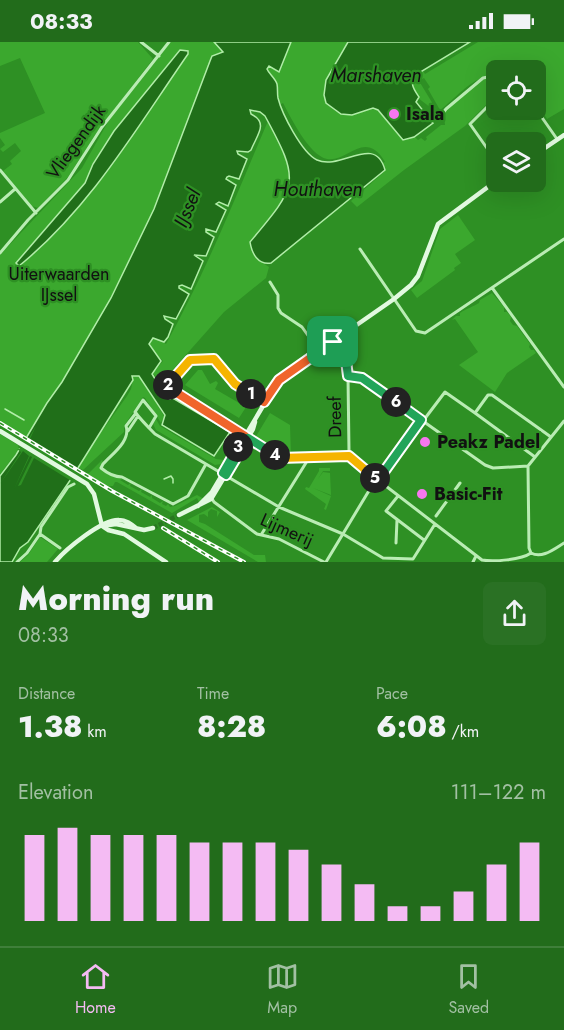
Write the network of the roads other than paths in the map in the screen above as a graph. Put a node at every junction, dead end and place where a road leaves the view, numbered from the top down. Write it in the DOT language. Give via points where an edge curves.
graph roads {
  1 [pos="141,42"];
  2 [pos="169,42"];
  3 [pos="159,56"];
  4 [pos="486,77"];
  5 [pos="486,108"];
  6 [pos="440,117"];
  7 [pos="543,120"];
  8 [pos="564,135"];
  9 [pos="557,140"];
  10 [pos="486,147"];
  11 [pos="546,147"];
  12 [pos="0,170"];
  13 [pos="486,188"];
  14 [pos="15,189"];
  15 [pos="0,202"];
  16 [pos="36,213"];
  17 [pos="564,239"];
  18 [pos="360,249"];
  19 [pos="0,253"];
  20 [pos="270,282"];
  21 [pos="493,289"];
  22 [pos="394,299"];
  23 [pos="333,342"];
  24 [pos="319,351"];
  25 [pos="348,376"];
  26 [pos="564,387"];
  27 [pos="263,401"];
  28 [pos="475,413"];
  29 [pos="137,414"];
  30 [pos="422,421"];
  31 [pos="564,421"];
  32 [pos="149,428"];
  33 [pos="0,431"];
  34 [pos="551,436"];
  35 [pos="248,438"];
  36 [pos="349,456"];
  37 [pos="309,457"];
  38 [pos="535,457"];
  39 [pos="206,464"];
  40 [pos="528,466"];
  41 [pos="224,474"];
  42 [pos="377,480"];
  43 [pos="460,483"];
  44 [pos="74,484"];
  45 [pos="212,492"];
  46 [pos="398,495"];
  47 [pos="213,500"];
  48 [pos="198,506"];
  49 [pos="279,507"];
  50 [pos="179,515"];
  51 [pos="436,516"];
  52 [pos="397,519"];
  53 [pos="435,524"];
  54 [pos="102,526"];
  55 [pos="153,528"];
  56 [pos="40,534"];
  57 [pos="343,534"];
  58 [pos="261,536"];
  59 [pos="424,540"];
  60 [pos="396,543"];
  61 [pos="564,543"];
  62 [pos="60,548"];
  63 [pos="531,553"];
  64 [pos="476,556"];
  65 [pos="163,561"];
  66 [pos="17,562"];
  67 [pos="54,562"];
  68 [pos="325,562"];
  69 [pos="473,562"];
  1 -- 3 [label="street"];
  2 -- 3 [label="street, Vliegendijk"];
  3 -- 16 [label="street, Vliegendijk" via="102,127 68,180"];
  4 -- 6 [label="street"];
  5 -- 10 [label="street" via="470,124"];
  7 -- 9 [label="street"];
  8 -- 9 [label="street"];
  9 -- 11 [label="street"];
  12 -- 14 [label="street"];
  13 -- 22 [label="street" via="438,224 418,276"];
  14 -- 15 [label="street"];
  14 -- 16 [label="street"];
  16 -- 19 [label="street, Vliegendijk"];
  17 -- 21 [label="street"];
  18 -- 22 [label="street"];
  20 -- 24 [label="street" via="278,295 279,310 302,327"];
  21 -- 22 [label="street" via="425,333 416,331"];
  21 -- 26 [label="street"];
  22 -- 23 [label="street"];
  23 -- 24 [label="street"];
  23 -- 25 [label="street" via="346,361"];
  24 -- 27 [label="street" via="279,380"];
  25 -- 30 [label="street" via="362,378"];
  25 -- 36 [label="street, Dreef"];
  27 -- 35 [label="street"];
  27 -- 35 [label="street" via="237,386 214,359 190,360 166,386"];
  28 -- 30 [label="street" via="445,392"];
  28 -- 34 [label="street" via="491,394"];
  28 -- 38 [label="street"];
  29 -- 32 [label="street"];
  29 -- 32 [label="street" via="136,409 144,400 156,416"];
  29 -- 39 [label="street" via="126,439 102,468 173,504 188,496"];
  30 -- 40 [label="street" via="488,467"];
  30 -- 42 [label="street"];
  31 -- 34 [label="street"];
  32 -- 39 [label="street"];
  33 -- 54 [label="street" via="90,487"];
  34 -- 38 [label="street"];
  35 -- 37 [label="street" via="279,458"];
  35 -- 41 [label="street"];
  36 -- 37 [label="street"];
  36 -- 42 [label="street, Dreef"];
  37 -- 49 [label="street"];
  38 -- 40 [label="street"];
  39 -- 41 [label="street"];
  40 -- 63 [label="street"];
  41 -- 45 [label="street"];
  41 -- 47 [label="street"];
  41 -- 49 [label="street"];
  42 -- 46 [label="street, Dreef"];
  42 -- 57 [label="street"];
  43 -- 51 [label="street"];
  44 -- 56 [label="street" via="68,487"];
  45 -- 47 [label="street"];
  45 -- 48 [label="street"];
  46 -- 52 [label="street" via="386,511"];
  46 -- 53 [label="street, Dreef"];
  47 -- 48 [label="street"];
  47 -- 58 [label="street, Lijmerij"];
  48 -- 50 [label="street"];
  49 -- 57 [label="street"];
  49 -- 58 [label="street"];
  52 -- 59 [label="street"];
  52 -- 60 [label="street"];
  53 -- 59 [label="street"];
  53 -- 64 [label="street, Dreef"];
  54 -- 55 [label="street" via="111,520 124,520 136,528"];
  54 -- 65 [label="street" via="124,534"];
  54 -- 67 [label="street"];
  56 -- 62 [label="street"];
  56 -- 66 [label="street"];
  57 -- 59 [label="street" via="390,560 413,560"];
  57 -- 68 [label="street"];
  58 -- 68 [label="street, Lijmerij" via="279,539"];
  61 -- 63 [label="street" via="546,553"];
  63 -- 64 [label="street" via="490,562"];
  64 -- 69 [label="street"];
}
